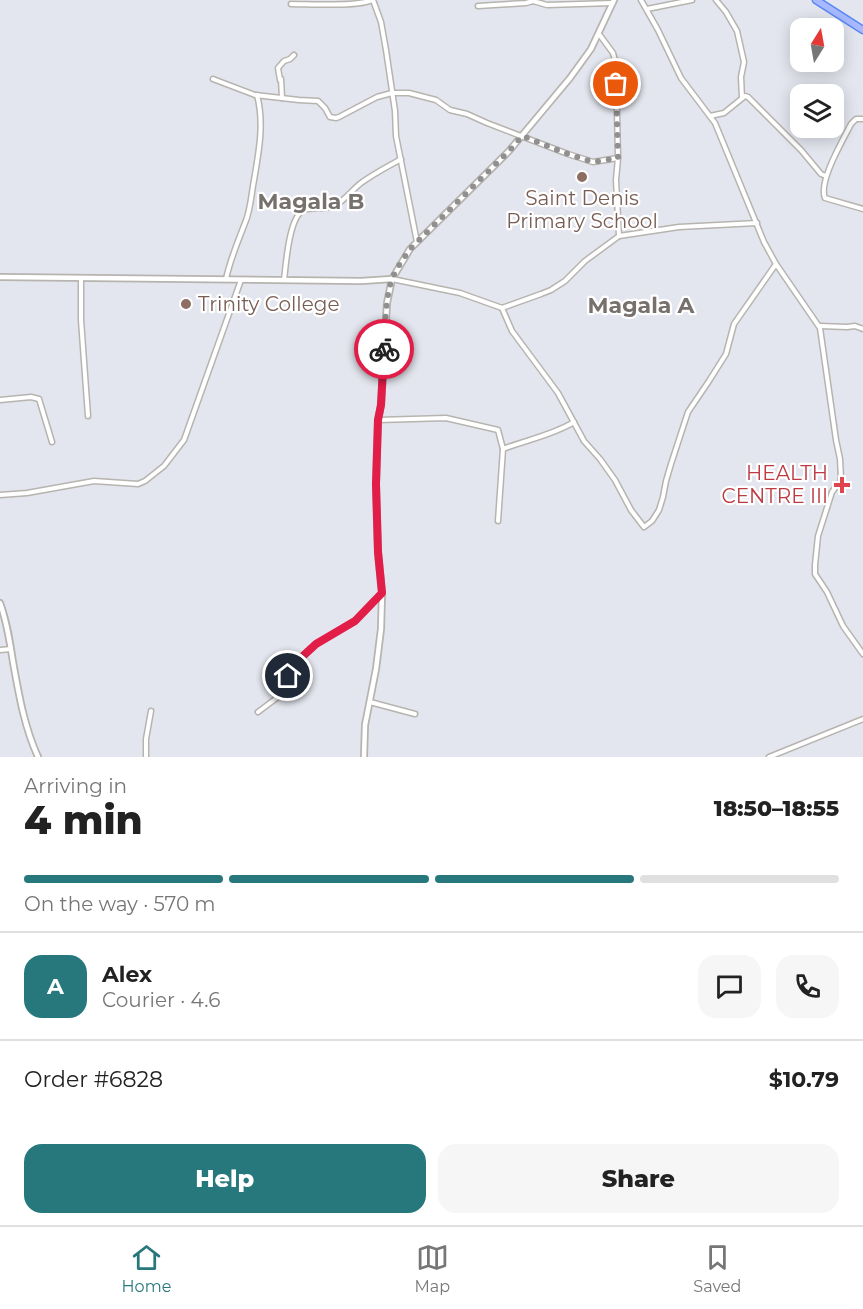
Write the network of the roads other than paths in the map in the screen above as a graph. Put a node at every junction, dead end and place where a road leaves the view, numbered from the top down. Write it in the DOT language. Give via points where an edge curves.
graph roads {
  1 [pos="372,0"];
  2 [pos="641,0"];
  3 [pos="692,0"];
  4 [pos="716,0"];
  5 [pos="816,0"];
  6 [pos="614,2"];
  7 [pos="291,4"];
  8 [pos="478,6"];
  9 [pos="646,9"];
  10 [pos="863,30"];
  11 [pos="600,34"];
  12 [pos="294,55"];
  13 [pos="213,79"];
  14 [pos="392,93"];
  15 [pos="257,95"];
  16 [pos="282,98"];
  17 [pos="742,98"];
  18 [pos="710,116"];
  19 [pos="863,119"];
  20 [pos="522,136"];
  21 [pos="618,158"];
  22 [pos="401,159"];
  23 [pos="826,176"];
  24 [pos="863,209"];
  25 [pos="757,223"];
  26 [pos="619,236"];
  27 [pos="417,242"];
  28 [pos="776,264"];
  29 [pos="0,277"];
  30 [pos="81,278"];
  31 [pos="226,279"];
  32 [pos="392,279"];
  33 [pos="241,280"];
  34 [pos="284,280"];
  35 [pos="502,308"];
  36 [pos="819,326"];
  37 [pos="863,329"];
  38 [pos="0,400"];
  39 [pos="88,416"];
  40 [pos="378,420"];
  41 [pos="574,422"];
  42 [pos="52,442"];
  43 [pos="503,449"];
  44 [pos="0,495"];
  45 [pos="498,521"];
  46 [pos="382,593"];
  47 [pos="0,603"];
  48 [pos="11,648"];
  49 [pos="0,650"];
  50 [pos="863,654"];
  51 [pos="370,702"];
  52 [pos="151,711"];
  53 [pos="258,712"];
  54 [pos="415,714"];
  55 [pos="863,719"];
  56 [pos="38,757"];
  57 [pos="146,757"];
  58 [pos="364,757"];
  59 [pos="769,757"];
  1 -- 7 [label="street"];
  1 -- 14 [label="street" via="381,22"];
  2 -- 9 [label="street"];
  3 -- 9 [label="street"];
  4 -- 17 [label="street" via="737,31 744,62"];
  5 -- 10 [label="main road"];
  6 -- 8 [label="street" via="531,1"];
  6 -- 11 [label="street"];
  9 -- 18 [label="street" via="681,78"];
  11 -- 20 [label="street"];
  11 -- 21 [label="street" via="616,64"];
  12 -- 16 [label="street" via="278,68"];
  13 -- 15 [label="street"];
  14 -- 16 [label="street" via="336,118 330,117 318,101"];
  14 -- 20 [label="street" via="432,98 450,110"];
  14 -- 22 [label="street"];
  15 -- 16 [label="street"];
  15 -- 31 [label="street" via="261,131 257,162 247,219"];
  17 -- 18 [label="street" via="724,113"];
  17 -- 23 [label="street" via="750,99"];
  18 -- 25 [label="street"];
  19 -- 23 [label="street" via="851,124"];
  20 -- 21 [label="street" via="593,162"];
  20 -- 27 [label="street"];
  21 -- 26 [label="street"];
  22 -- 27 [label="street"];
  22 -- 34 [label="street" via="358,185 335,206 304,210 296,216"];
  23 -- 24 [label="street" via="825,198"];
  25 -- 26 [label="street" via="680,227"];
  25 -- 28 [label="street"];
  26 -- 35 [label="street" via="551,290"];
  27 -- 32 [label="street"];
  28 -- 36 [label="street"];
  28 -- 41 [label="street" via="734,324 726,354 688,412 659,510 644,527"];
  29 -- 30 [label="street"];
  30 -- 31 [label="street"];
  30 -- 39 [label="street"];
  31 -- 33 [label="street"];
  32 -- 34 [label="street"];
  32 -- 35 [label="street" via="460,293"];
  32 -- 40 [label="street"];
  33 -- 34 [label="street"];
  33 -- 44 [label="street" via="184,440 164,466 138,484 94,481"];
  35 -- 41 [label="street" via="512,331 558,393"];
  36 -- 37 [label="street"];
  36 -- 50 [label="street" via="841,478 832,492 819,536 815,571 843,626"];
  38 -- 42 [label="street" via="39,399"];
  40 -- 43 [label="street" via="447,418 482,426 498,430"];
  40 -- 46 [label="street" via="376,484"];
  41 -- 43 [label="street" via="560,431"];
  43 -- 45 [label="street"];
  46 -- 51 [label="street"];
  46 -- 53 [label="street" via="355,621 303,656 278,697"];
  47 -- 48 [label="street"];
  48 -- 49 [label="street"];
  48 -- 56 [label="street" via="24,719"];
  51 -- 54 [label="street"];
  51 -- 58 [label="street"];
  52 -- 57 [label="street"];
  55 -- 59 [label="street"];
}
